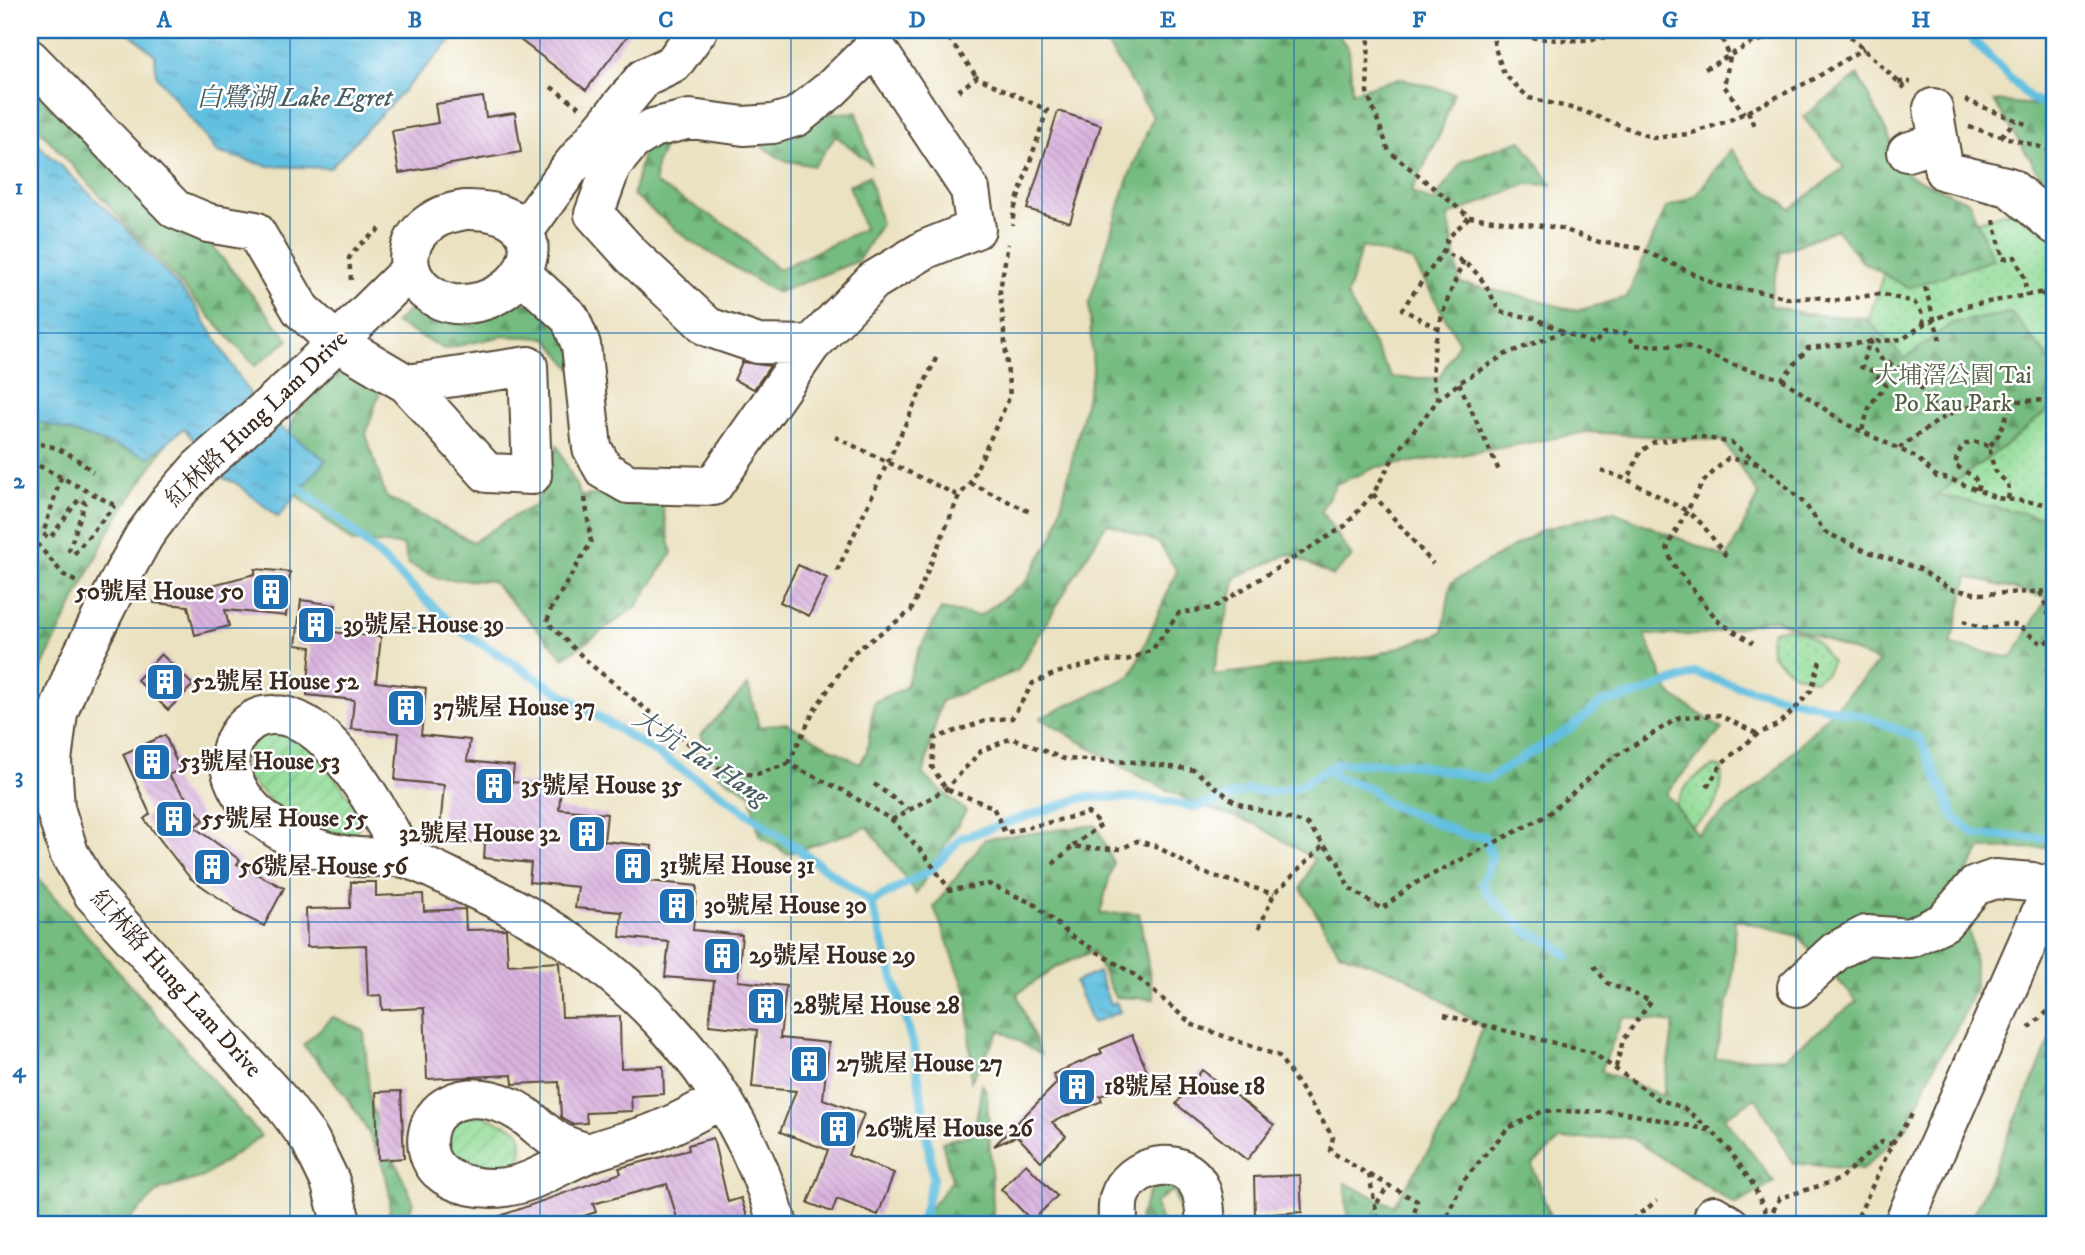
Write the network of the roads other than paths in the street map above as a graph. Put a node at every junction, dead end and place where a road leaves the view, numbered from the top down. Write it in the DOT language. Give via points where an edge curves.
graph roads {
  1 [pos="698,30"];
  2 [pos="876,38"];
  3 [pos="30,59"];
  4 [pos="1928,130"];
  5 [pos="2055,225"];
  6 [pos="525,230"];
  7 [pos="410,270"];
  8 [pos="521,273"];
  9 [pos="337,342"];
  10 [pos="811,345"];
  11 [pos="407,384"];
  12 [pos="405,858"];
  13 [pos="2053,885"];
  14 [pos="1797,987"];
  15 [pos="722,1099"];
  16 [pos="589,1153"];
  17 [pos="342,1225"];
  18 [pos="778,1225"];
  19 [pos="1118,1225"];
  20 [pos="1206,1225"];
  21 [pos="1903,1225"];
  1 -- 6 [label="street" via="673,64 644,78"];
  2 -- 10 [label="street" via="970,190 976,229 926,249 873,281"];
  2 -- 10 [label="street" via="831,90 796,117 744,125 690,119 653,128 632,141 612,165 594,214 709,327 758,344"];
  3 -- 9 [label="street" via="175,209 208,223 255,231 301,310"];
  4 -- 5 [label="street" via="1944,172 2009,187"];
  6 -- 7 [label="street" via="509,217 484,210 436,218 412,243"];
  6 -- 8 [label="street" via="529,247"];
  7 -- 8 [label="street" via="426,292 450,304 469,304 498,295"];
  7 -- 9 [label="street, 紅林路 Hung Lam Drive"];
  8 -- 10 [label="street" via="570,318 581,345 592,448 604,470 628,484 713,486"];
  9 -- 11 [label="street"];
  9 -- 17 [label="street, 紅林路 Hung Lam Drive" via="200,468 144,536 75,669 58,713 52,761 55,808 69,853 93,894 283,1104 310,1140 330,1181"];
  12 -- 12 [label="street" via="332,853 287,835 267,821 235,785 229,755 234,740 255,719 285,715 299,721 357,775"];
  12 -- 15 [label="street" via="501,900 584,950 657,1014"];
  13 -- 14 [label="street" via="1995,879 1975,887 1944,922 1910,938 1866,935 1836,951"];
  13 -- 21 [label="street"];
  15 -- 16 [label="street" via="653,1133"];
  15 -- 18 [label="street" via="761,1176"];
  19 -- 20 [label="street" via="1119,1198 1125,1185 1146,1168 1160,1165 1183,1171 1200,1187"];
}
